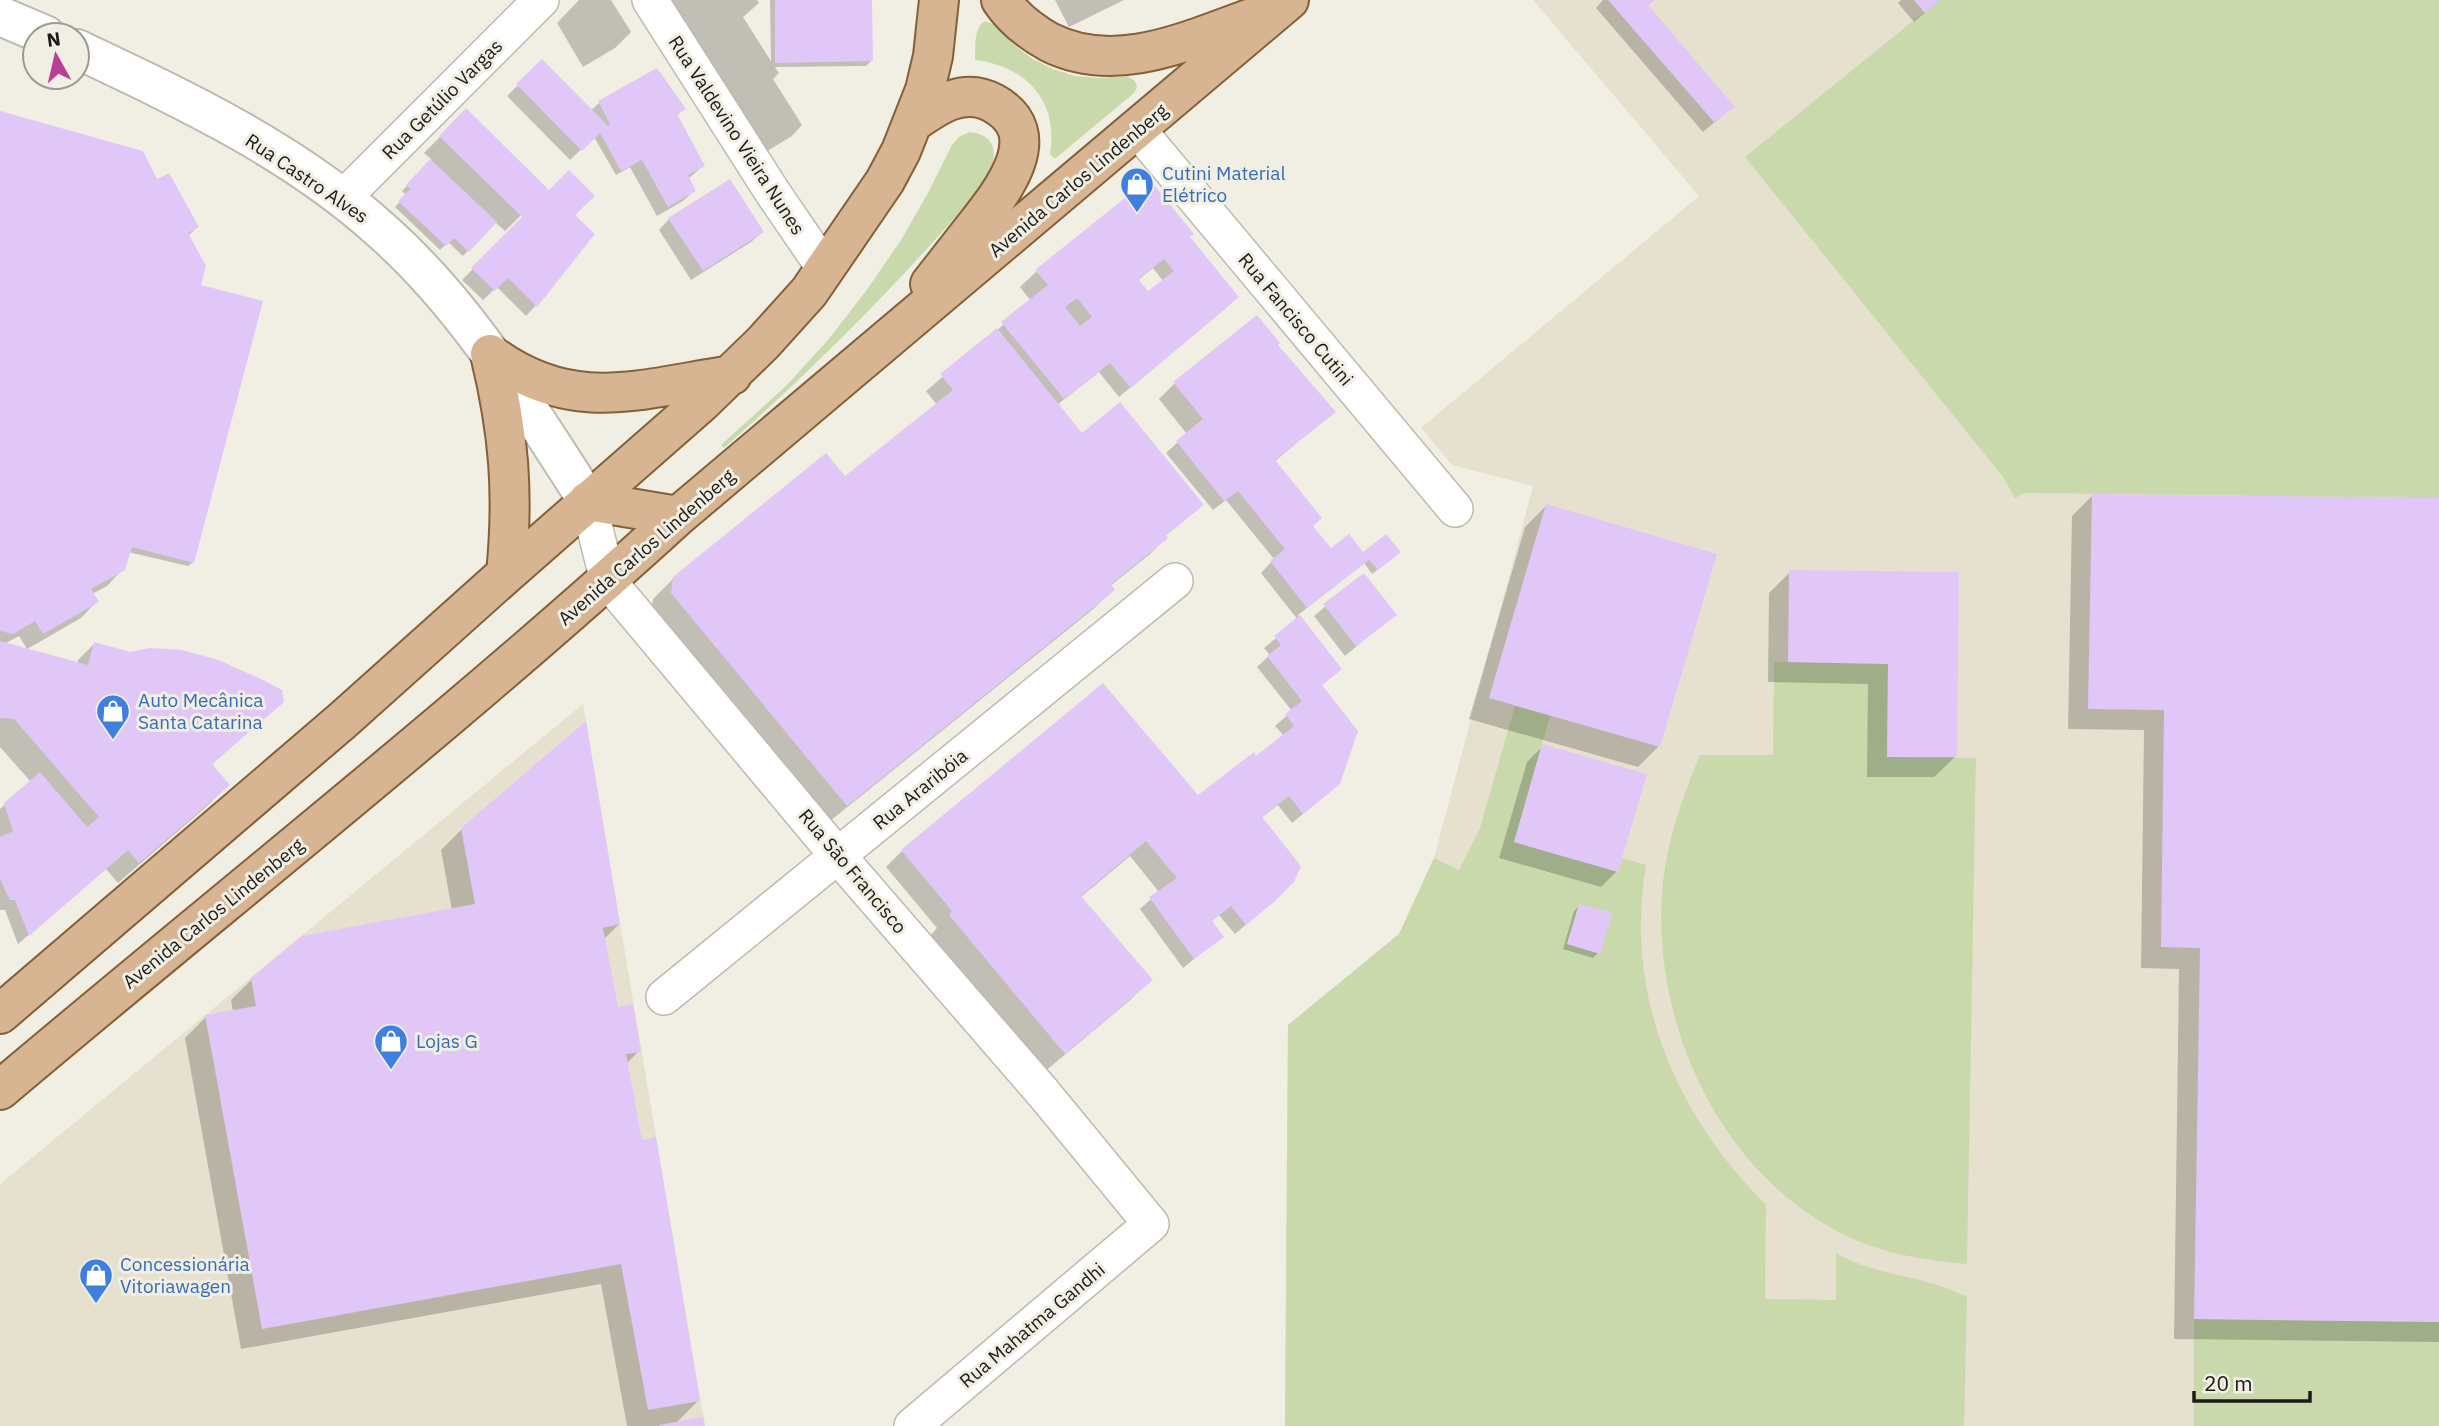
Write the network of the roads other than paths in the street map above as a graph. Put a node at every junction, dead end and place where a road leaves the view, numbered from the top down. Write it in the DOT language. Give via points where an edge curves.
graph roads {
  1 [pos="541,0"];
  2 [pos="650,0"];
  3 [pos="939,0"];
  4 [pos="1002,0"];
  5 [pos="1284,4"];
  6 [pos="0,16"];
  7 [pos="21,25"];
  8 [pos="91,56"];
  9 [pos="915,121"];
  10 [pos="1138,130"];
  11 [pos="343,198"];
  12 [pos="825,269"];
  13 [pos="879,349"];
  14 [pos="490,354"];
  15 [pos="732,375"];
  16 [pos="588,501"];
  17 [pos="1455,509"];
  18 [pos="678,516"];
  19 [pos="506,574"];
  20 [pos="608,581"];
  21 [pos="1175,581"];
  22 [pos="838,856"];
  23 [pos="664,997"];
  24 [pos="0,1014"];
  25 [pos="0,1090"];
  26 [pos="1151,1224"];
  27 [pos="912,1426"];
  1 -- 11 [label="street, Rua Getúlio Vargas"];
  2 -- 12 [label="street, Rua Valdevino Vieira Nunes"];
  3 -- 9 [label="main road" via="933,55"];
  4 -- 5 [label="main road" via="1040,37 1062,48 1110,58 1159,49"];
  5 -- 10 [label="main road, Avenida Carlos Lindenberg"];
  6 -- 7 [label="street"];
  8 -- 11 [label="street, Rua Castro Alves" via="198,108"];
  9 -- 12 [label="main road" via="885,181"];
  9 -- 13 [label="main road" via="950,99 978,97 1004,110 1013,121 1019,137 1018,154 1000,195"];
  10 -- 13 [label="main road, Avenida Carlos Lindenberg"];
  10 -- 17 [label="street, Rua Fancisco Cutini"];
  11 -- 14 [label="street, Rua Castro Alves" via="416,263"];
  12 -- 15 [label="main road"];
  13 -- 18 [label="main road, Avenida Carlos Lindenberg"];
  14 -- 15 [label="main road" via="529,380 576,393 600,394"];
  14 -- 16 [label="street, Rua Castro Alves"];
  14 -- 19 [label="main road" via="508,447 511,489"];
  15 -- 16 [label="main road"];
  16 -- 18 [label="main road"];
  16 -- 19 [label="main road"];
  16 -- 20 [label="street, Rua São Francisco"];
  18 -- 20 [label="main road, Avenida Carlos Lindenberg"];
  19 -- 24 [label="main road"];
  20 -- 22 [label="street, Rua São Francisco"];
  20 -- 25 [label="main road, Avenida Carlos Lindenberg" via="383,774"];
  21 -- 22 [label="street, Rua Araribóia"];
  22 -- 23 [label="street, Rua Araribóia"];
  22 -- 26 [label="street, Rua São Francisco"];
  26 -- 27 [label="street, Rua Mahatma Gandhi"];
}
